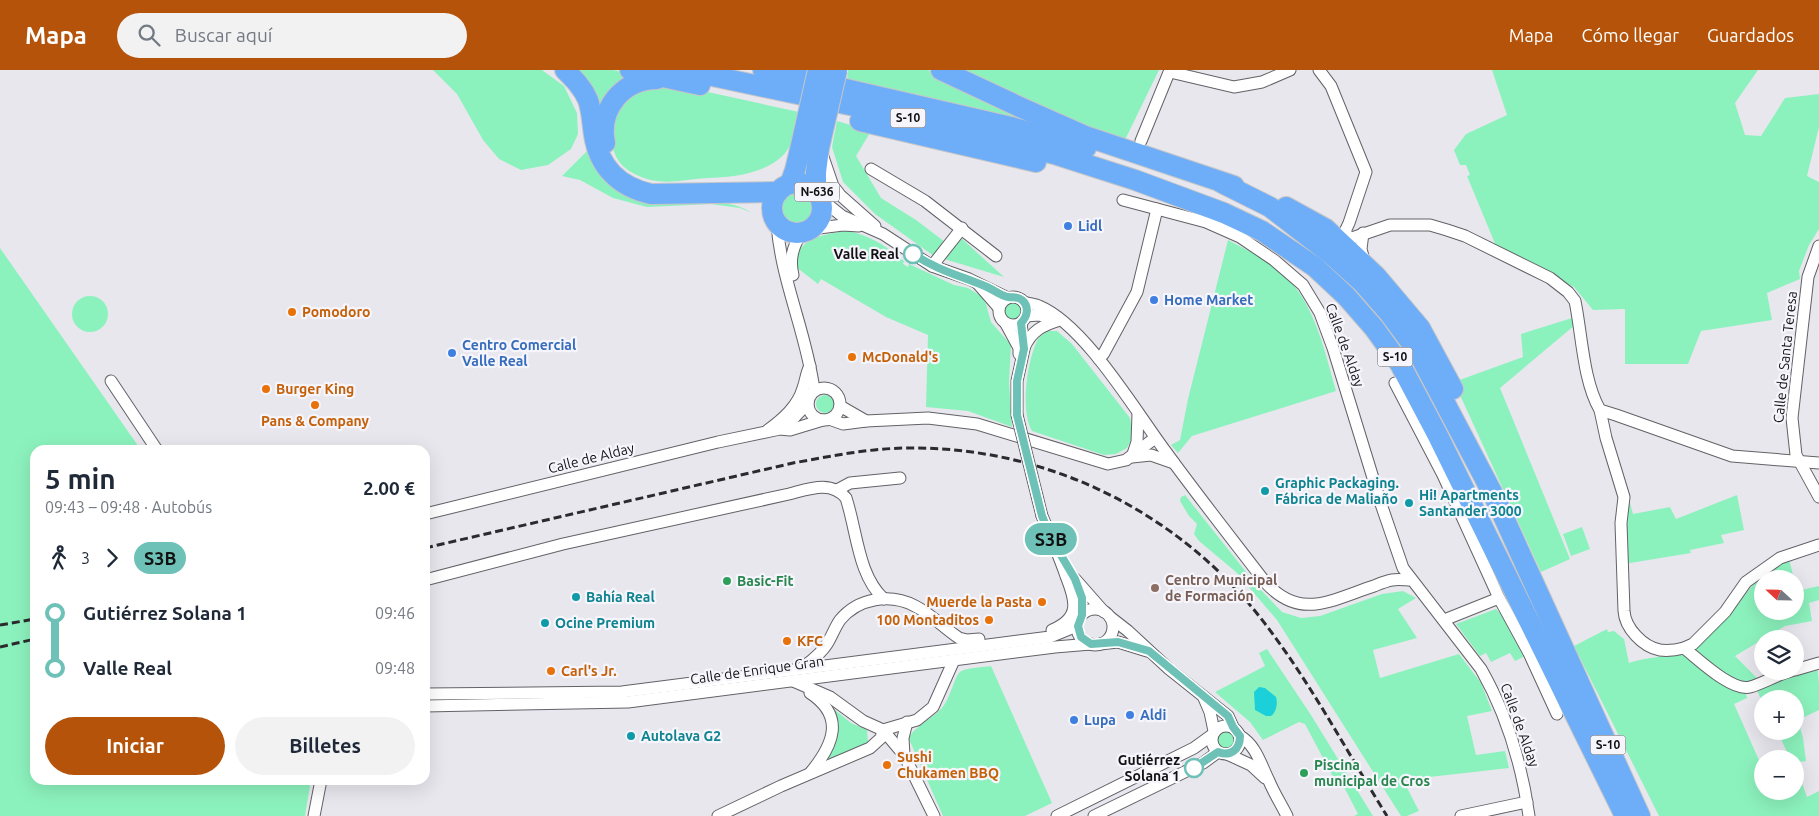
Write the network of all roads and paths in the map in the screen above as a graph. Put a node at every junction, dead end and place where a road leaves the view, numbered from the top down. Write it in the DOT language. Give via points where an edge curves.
graph roads {
  1 [pos="565,70"];
  2 [pos="630,70"];
  3 [pos="763,70"];
  4 [pos="818,70"];
  5 [pos="837,70"];
  6 [pos="941,70"];
  7 [pos="1290,70"];
  8 [pos="1319,70"];
  9 [pos="1170,71"];
  10 [pos="677,74"];
  11 [pos="1142,141"];
  12 [pos="810,145"];
  13 [pos="872,169"];
  14 [pos="1222,183"];
  15 [pos="625,184"];
  16 [pos="784,188"];
  17 [pos="712,193"];
  18 [pos="819,195"];
  19 [pos="1123,200"];
  20 [pos="1157,209"];
  21 [pos="775,220"];
  22 [pos="1291,225"];
  23 [pos="868,227"];
  24 [pos="962,228"];
  25 [pos="806,231"];
  26 [pos="1363,233"];
  27 [pos="883,234"];
  28 [pos="1342,238"];
  29 [pos="1819,246"];
  30 [pos="996,256"];
  31 [pos="932,266"];
  32 [pos="1365,266"];
  33 [pos="977,283"];
  34 [pos="1008,298"];
  35 [pos="1024,302"];
  36 [pos="999,308"];
  37 [pos="1024,320"];
  38 [pos="1060,320"];
  39 [pos="1006,324"];
  40 [pos="802,328"];
  41 [pos="1024,349"];
  42 [pos="1099,358"];
  43 [pos="810,364"];
  44 [pos="1021,364"];
  45 [pos="111,382"];
  46 [pos="1395,383"];
  47 [pos="820,389"];
  48 [pos="808,403"];
  49 [pos="840,406"];
  50 [pos="1600,410"];
  51 [pos="1138,414"];
  52 [pos="826,420"];
  53 [pos="866,421"];
  54 [pos="780,429"];
  55 [pos="765,432"];
  56 [pos="1156,438"];
  57 [pos="154,445"];
  58 [pos="1132,457"];
  59 [pos="1174,463"];
  60 [pos="1800,463"];
  61 [pos="1819,463"];
  62 [pos="900,478"];
  63 [pos="837,490"];
  64 [pos="1494,496"];
  65 [pos="1819,497"];
  66 [pos="430,513"];
  67 [pos="1052,540"];
  68 [pos="1819,545"];
  69 [pos="866,575"];
  70 [pos="430,579"];
  71 [pos="1075,579"];
  72 [pos="1411,580"];
  73 [pos="1499,598"];
  74 [pos="884,599"];
  75 [pos="864,603"];
  76 [pos="1107,614"];
  77 [pos="1080,620"];
  78 [pos="1444,620"];
  79 [pos="1095,644"];
  80 [pos="1684,648"];
  81 [pos="1149,651"];
  82 [pos="954,660"];
  83 [pos="1819,662"];
  84 [pos="1804,667"];
  85 [pos="801,669"];
  86 [pos="792,680"];
  87 [pos="1579,680"];
  88 [pos="1766,680"];
  89 [pos="430,694"];
  90 [pos="1203,697"];
  91 [pos="430,706"];
  92 [pos="1557,714"];
  93 [pos="907,722"];
  94 [pos="883,730"];
  95 [pos="1236,731"];
  96 [pos="1213,733"];
  97 [pos="1586,736"];
  98 [pos="870,748"];
  99 [pos="901,751"];
  100 [pos="1223,753"];
  101 [pos="810,773"];
  102 [pos="1269,781"];
  103 [pos="319,785"];
  104 [pos="1527,802"];
  105 [pos="314,816"];
  106 [pos="718,816"];
  107 [pos="934,816"];
  108 [pos="1057,816"];
  109 [pos="1094,816"];
  110 [pos="1287,816"];
  111 [pos="1461,816"];
  112 [pos="1529,816"];
  113 [pos="1614,816"];
  114 [pos="1625,816"];
  115 [pos="1640,816"];
  116 [pos="1655,816"];
  1 -- 15 [label="highway" via="588,102 600,158"];
  2 -- 10 [label="highway"];
  3 -- 22 [label="highway, S-10" via="1058,140 1218,191"];
  4 -- 12 [label="highway, N-636, bridge"];
  5 -- 12 [label="highway, N-636, bridge"];
  6 -- 14 [label="highway" via="1085,136"];
  7 -- 9 [label="street" via="1262,82 1234,87"];
  8 -- 28 [label="street" via="1331,86 1366,172"];
  9 -- 11 [label="street"];
  10 -- 15 [label="highway" via="636,82 622,91 607,112 604,125 606,149 613,168"];
  10 -- 97 [label="highway, S-10" via="992,153 1103,177 1129,178 1224,213 1262,232 1315,267 1346,296 1400,364"];
  12 -- 16 [label="highway, N-636"];
  12 -- 18 [label="highway, N-636"];
  12 -- 27 [label="street" via="840,195"];
  13 -- 24 [label="street"];
  14 -- 22 [label="highway" via="1270,207"];
  14 -- 28 [label="highway" via="1273,200"];
  15 -- 17 [label="highway" via="651,194"];
  16 -- 17 [label="highway"];
  16 -- 18 [label="highway, N-636" via="802,183"];
  16 -- 21 [label="highway, N-636" via="772,203"];
  17 -- 21 [label="highway" via="747,203"];
  18 -- 23 [label="street" via="842,216"];
  18 -- 25 [label="highway, N-636" via="822,216"];
  19 -- 20 [label="street, Calle de Alday"];
  20 -- 42 [label="street" via="1137,292"];
  20 -- 72 [label="street, Calle de Alday" via="1206,222 1240,237 1291,273 1312,298 1333,348 1396,549"];
  21 -- 25 [label="highway" via="790,233"];
  21 -- 40 [label="street, Calle de Alday" via="791,296"];
  22 -- 64 [label="highway, S-10" via="1332,255 1390,314 1418,352"];
  23 -- 25 [label="street" via="843,225"];
  23 -- 27 [label="street"];
  24 -- 30 [label="street"];
  24 -- 31 [label="street"];
  25 -- 40 [label="street, Calle de Alday" via="793,249 790,266"];
  26 -- 28 [label="street"];
  26 -- 32 [label="street" via="1361,249"];
  26 -- 50 [label="street" via="1390,225 1438,228 1465,236 1562,286 1575,302 1589,384"];
  27 -- 31 [label="street"];
  28 -- 32 [label="highway"];
  29 -- 60 [label="street, Calle de Santa Teresa" via="1808,277 1792,418 1796,455"];
  31 -- 33 [label="street"];
  32 -- 64 [label="highway" via="1398,300 1424,335 1456,395"];
  33 -- 34 [label="street"];
  33 -- 36 [label="street"];
  34 -- 35 [label="street" via="1017,297"];
  34 -- 36 [label="street" via="1000,303"];
  35 -- 37 [label="street" via="1027,306"];
  35 -- 38 [label="street" via="1039,306"];
  36 -- 39 [label="street" via="1000,317"];
  37 -- 38 [label="street" via="1038,315"];
  37 -- 39 [label="street" via="1014,326"];
  37 -- 41 [label="street"];
  38 -- 41 [label="street" via="1039,328"];
  38 -- 42 [label="street"];
  39 -- 44 [label="street" via="1018,348"];
  40 -- 43 [label="street, Calle de Alday"];
  41 -- 44 [label="street"];
  42 -- 51 [label="street"];
  43 -- 47 [label="street, Calle de Alday"];
  43 -- 55 [label="street, Calle de Alday" via="803,389 791,410"];
  44 -- 67 [label="street, bridge" via="1016,391 1017,415 1042,516"];
  45 -- 57 [label="street"];
  46 -- 73 [label="street"];
  47 -- 48 [label="street" via="808,398"];
  47 -- 49 [label="street" via="835,391"];
  48 -- 52 [label="street" via="810,413"];
  48 -- 54 [label="street, Calle de Alday"];
  49 -- 52 [label="street" via="836,414"];
  49 -- 53 [label="street"];
  50 -- 60 [label="street" via="1732,456"];
  50 -- 80 [label="street" via="1624,498 1621,523 1624,620 1639,638 1659,650"];
  51 -- 56 [label="street"];
  51 -- 58 [label="street" via="1138,442"];
  52 -- 53 [label="street, Calle de Alday" via="843,424"];
  52 -- 54 [label="street, Calle de Alday" via="790,430"];
  53 -- 58 [label="street, Calle de Alday" via="928,418 977,424 1108,464"];
  54 -- 55 [label="street, Calle de Alday"];
  55 -- 66 [label="street, Calle de Alday"];
  56 -- 58 [label="street, Calle de Alday"];
  56 -- 59 [label="street"];
  58 -- 59 [label="street, Calle de Alday" via="1151,455"];
  59 -- 72 [label="street" via="1265,582 1284,599 1308,605 1392,580"];
  60 -- 61 [label="street"];
  60 -- 65 [label="street, Calle de Santa Teresa"];
  62 -- 63 [label="street" via="850,483"];
  63 -- 69 [label="street" via="846,498"];
  63 -- 70 [label="street" via="821,487 563,544"];
  64 -- 87 [label="highway, S-10"];
  67 -- 71 [label="street"];
  67 -- 74 [label="street" via="1075,604 1072,616 1052,630 967,640 959,638 913,605"];
  68 -- 80 [label="street" via="1780,558 1746,582 1726,612 1693,644"];
  69 -- 74 [label="street"];
  69 -- 75 [label="street"];
  71 -- 76 [label="street"];
  71 -- 77 [label="street" via="1082,598"];
  72 -- 78 [label="street, Calle de Alday"];
  73 -- 78 [label="street"];
  73 -- 92 [label="street"];
  74 -- 75 [label="street"];
  75 -- 85 [label="street" via="841,620 827,645"];
  76 -- 77 [label="street" via="1092,609"];
  76 -- 79 [label="street" via="1112,622 1112,633 1109,638"];
  76 -- 81 [label="street"];
  77 -- 79 [label="street" via="1081,637"];
  77 -- 85 [label="street, Calle de Enrique Gran" via="1050,637"];
  78 -- 104 [label="street, Calle de Alday" via="1481,669 1493,691 1522,776"];
  79 -- 81 [label="street, Calle de Enrique Gran" via="1118,642"];
  79 -- 82 [label="street, Calle de Enrique Gran"];
  80 -- 88 [label="street" via="1727,681 1742,688"];
  81 -- 90 [label="street"];
  82 -- 86 [label="street, Calle de Enrique Gran"];
  82 -- 93 [label="street" via="933,707 916,720"];
  83 -- 84 [label="street"];
  85 -- 89 [label="street, Calle de Enrique Gran" via="622,692"];
  86 -- 91 [label="street, Calle de Enrique Gran" via="628,702"];
  86 -- 94 [label="street" via="830,697 863,721"];
  86 -- 101 [label="street" via="821,701 831,713 832,738"];
  87 -- 115 [label="highway, S-10"];
  87 -- 116 [label="highway" via="1602,712"];
  90 -- 95 [label="street" via="1228,716"];
  90 -- 96 [label="street" via="1210,712"];
  93 -- 94 [label="street"];
  93 -- 99 [label="street"];
  94 -- 98 [label="street" via="881,738"];
  94 -- 99 [label="street"];
  95 -- 96 [label="street" via="1224,725"];
  95 -- 100 [label="street" via="1239,746"];
  95 -- 102 [label="street" via="1259,757"];
  96 -- 100 [label="street" via="1212,744"];
  96 -- 108 [label="street" via="1194,748"];
  97 -- 113 [label="highway"];
  97 -- 114 [label="highway, S-10"];
  98 -- 99 [label="street" via="886,746"];
  98 -- 101 [label="street"];
  99 -- 107 [label="street"];
  100 -- 102 [label="street" via="1251,765"];
  100 -- 109 [label="street"];
  101 -- 106 [label="street"];
  102 -- 110 [label="street"];
  103 -- 105 [label="street"];
  104 -- 111 [label="street"];
  104 -- 112 [label="street, Calle de Alday"];
}
